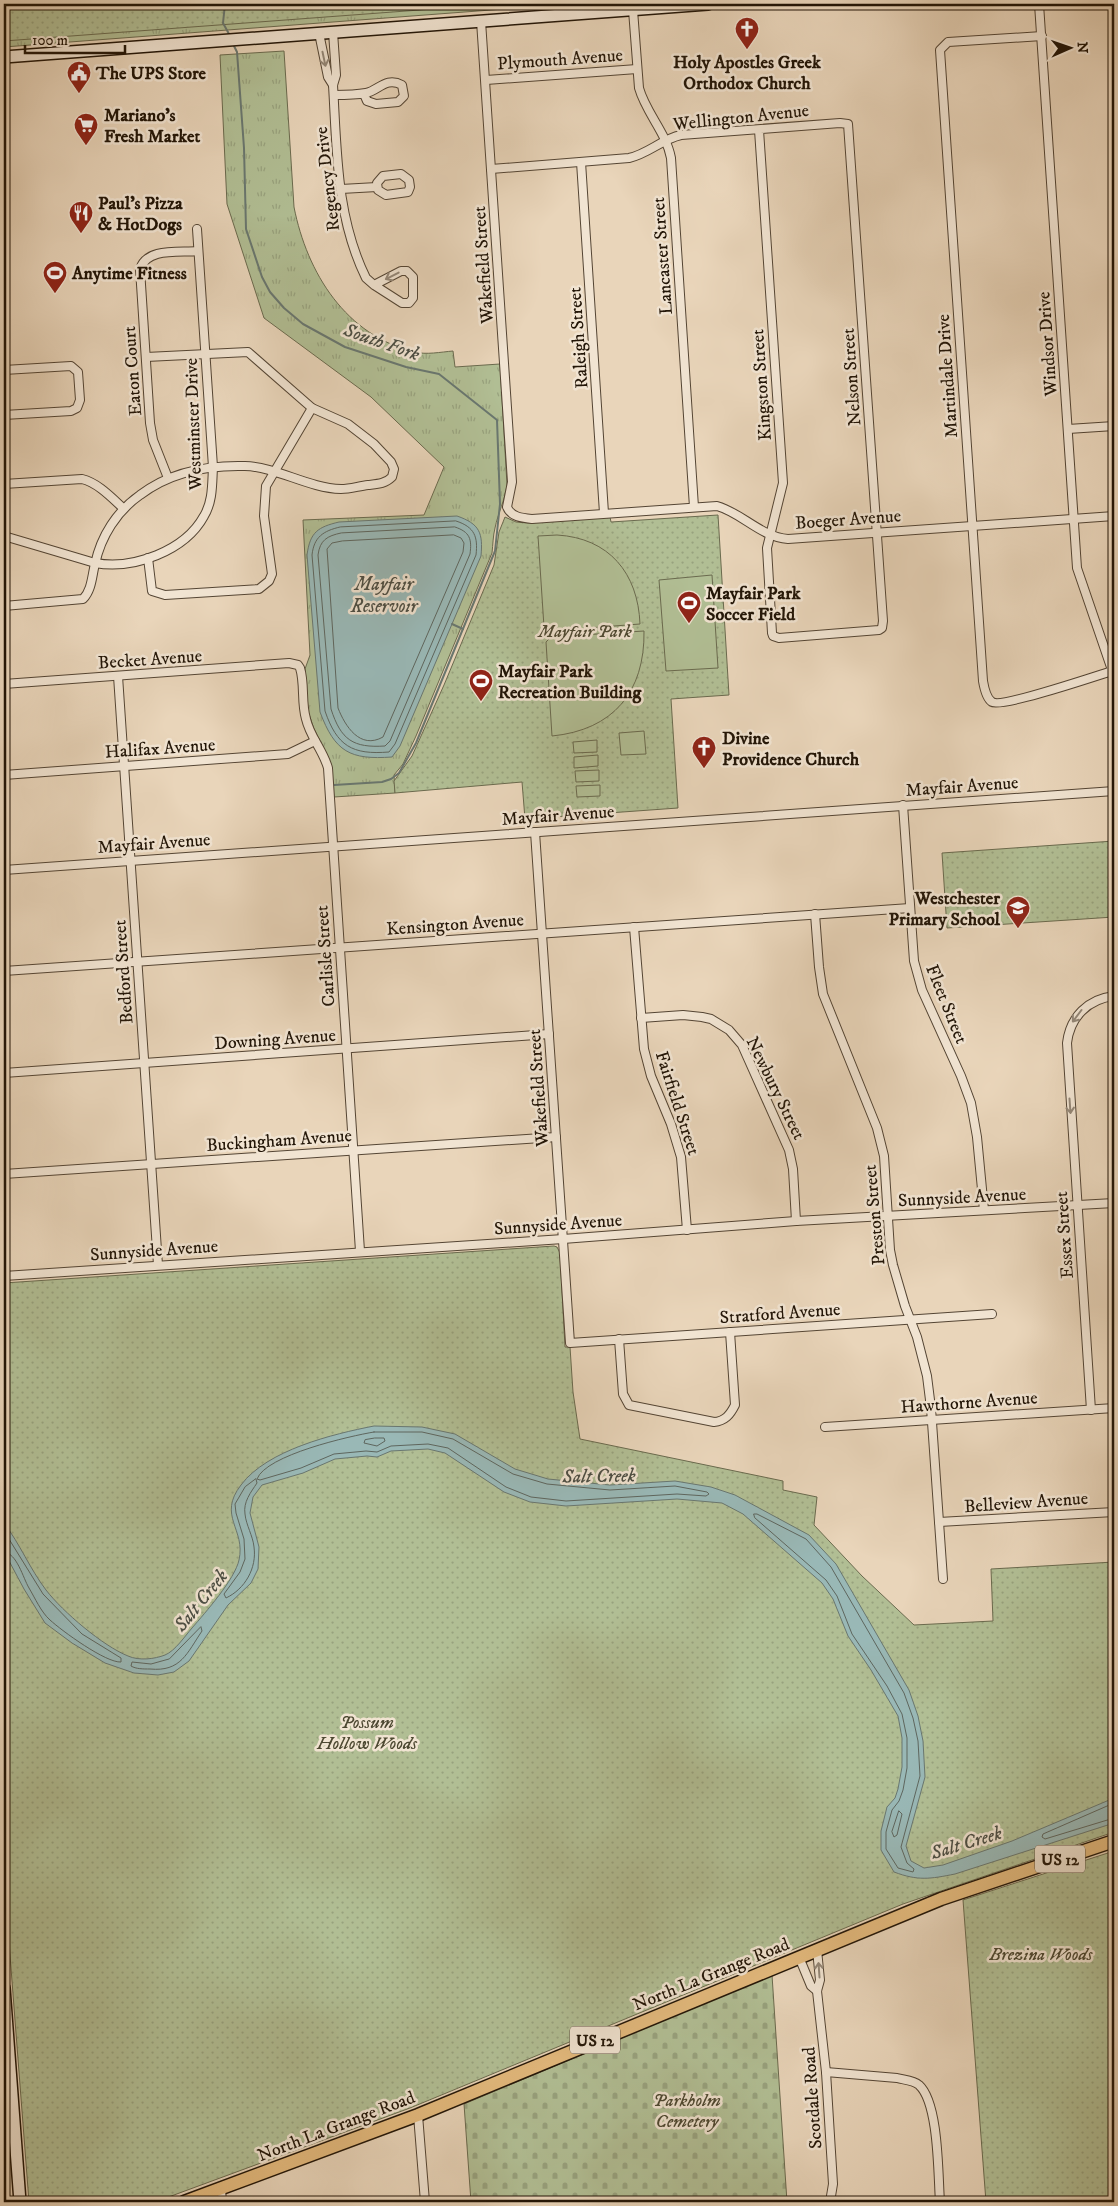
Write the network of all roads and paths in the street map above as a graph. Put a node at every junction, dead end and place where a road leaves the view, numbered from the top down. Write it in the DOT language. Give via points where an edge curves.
graph roads {
  1 [pos="708,4"];
  2 [pos="1039,4"];
  3 [pos="682,5"];
  4 [pos="633,10"];
  5 [pos="481,21"];
  6 [pos="332,32"];
  7 [pos="319,33"];
  8 [pos="1042,36"];
  9 [pos="4,57"];
  10 [pos="637,69"];
  11 [pos="486,80"];
  12 [pos="333,85"];
  13 [pos="364,94"];
  14 [pos="334,95"];
  15 [pos="848,124"];
  16 [pos="759,130"];
  17 [pos="666,140"];
  18 [pos="581,162"];
  19 [pos="491,169"];
  20 [pos="377,187"];
  21 [pos="340,189"];
  22 [pos="197,229"];
  23 [pos="198,251"];
  24 [pos="374,286"];
  25 [pos="205,353"];
  26 [pos="146,357"];
  27 [pos="4,370"];
  28 [pos="312,408"];
  29 [pos="4,415"];
  30 [pos="1114,426"];
  31 [pos="1068,429"];
  32 [pos="213,467"];
  33 [pos="273,472"];
  34 [pos="168,478"];
  35 [pos="4,484"];
  36 [pos="507,507"];
  37 [pos="694,507"];
  38 [pos="124,508"];
  39 [pos="604,513"];
  40 [pos="1114,516"];
  41 [pos="1074,518"];
  42 [pos="972,525"];
  43 [pos="877,532"];
  44 [pos="770,534"];
  45 [pos="4,536"];
  46 [pos="148,558"];
  47 [pos="95,563"];
  48 [pos="4,606"];
  49 [pos="773,636"];
  50 [pos="298,665"];
  51 [pos="1113,673"];
  52 [pos="118,676"];
  53 [pos="4,684"];
  54 [pos="315,742"];
  55 [pos="124,765"];
  56 [pos="4,775"];
  57 [pos="1114,791"];
  58 [pos="903,805"];
  59 [pos="535,832"];
  60 [pos="333,845"];
  61 [pos="130,859"];
  62 [pos="4,870"];
  63 [pos="910,908"];
  64 [pos="815,914"];
  65 [pos="634,927"];
  66 [pos="542,932"];
  67 [pos="339,947"];
  68 [pos="137,962"];
  69 [pos="4,971"];
  70 [pos="1114,996"];
  71 [pos="641,1018"];
  72 [pos="549,1034"];
  73 [pos="346,1049"];
  74 [pos="144,1064"];
  75 [pos="4,1073"];
  76 [pos="556,1136"];
  77 [pos="354,1150"];
  78 [pos="151,1164"];
  79 [pos="4,1174"];
  80 [pos="1114,1203"];
  81 [pos="1077,1206"];
  82 [pos="984,1210"];
  83 [pos="887,1216"];
  84 [pos="796,1221"];
  85 [pos="687,1230"];
  86 [pos="563,1239"];
  87 [pos="360,1251"];
  88 [pos="158,1266"];
  89 [pos="4,1276"];
  90 [pos="992,1314"];
  91 [pos="911,1320"];
  92 [pos="730,1332"];
  93 [pos="619,1339"];
  94 [pos="570,1342"];
  95 [pos="1114,1408"];
  96 [pos="1091,1410"];
  97 [pos="932,1420"];
  98 [pos="825,1427"];
  99 [pos="1114,1512"];
  100 [pos="940,1522"];
  101 [pos="943,1579"];
  102 [pos="1114,1841"];
  103 [pos="817,1950"];
  104 [pos="798,1957"];
  105 [pos="4,1988"];
  106 [pos="817,1991"];
  107 [pos="826,2072"];
  108 [pos="418,2115"];
  109 [pos="221,2189"];
  110 [pos="20,2202"];
  111 [pos="184,2202"];
  112 [pos="222,2202"];
  113 [pos="425,2202"];
  114 [pos="830,2202"];
  115 [pos="940,2202"];
  1 -- 3 [label="main road"];
  2 -- 8 [label="street, Windsor Drive"];
  3 -- 4 [label="main road"];
  4 -- 5 [label="main road"];
  4 -- 10 [label="street, Lancaster Street"];
  5 -- 6 [label="main road"];
  5 -- 11 [label="street, Wakefield Street"];
  6 -- 7 [label="main road"];
  6 -- 12 [label="street, Regency Drive" via="336,75"];
  7 -- 9 [label="main road"];
  7 -- 12 [label="street, Regency Drive, one-way" via="328,77"];
  8 -- 31 [label="street, Windsor Drive"];
  8 -- 42 [label="street, Martindale Drive" via="948,42 940,50"];
  10 -- 11 [label="street, Plymouth Avenue"];
  10 -- 17 [label="street, Lancaster Street" via="643,101"];
  11 -- 19 [label="street, Wakefield Street"];
  12 -- 14 [label="street, Regency Drive"];
  13 -- 13 [label="street" via="367,101 376,104 398,102 404,96 403,88 397,82 381,84"];
  13 -- 14 [label="street"];
  14 -- 21 [label="street, Regency Drive"];
  15 -- 16 [label="street, Wellington Avenue"];
  15 -- 43 [label="street, Nelson Street"];
  16 -- 17 [label="street, Wellington Avenue" via="681,135"];
  16 -- 44 [label="street, Kingston Street" via="783,482"];
  17 -- 18 [label="street, Wellington Avenue" via="636,156"];
  17 -- 37 [label="street, Lancaster Street" via="671,158"];
  18 -- 19 [label="street, Wellington Avenue"];
  18 -- 39 [label="street, Raleigh Street"];
  19 -- 36 [label="street, Wakefield Street" via="512,482"];
  20 -- 21 [label="street"];
  21 -- 24 [label="street, Regency Drive" via="350,242 366,278"];
  22 -- 23 [label="street, Westminster Drive"];
  23 -- 25 [label="street, Westminster Drive"];
  23 -- 26 [label="street, Eaton Court" via="153,254 144,260 140,269"];
  24 -- 24 [label="street, Regency Drive, one-way" via="402,304 412,301 414,295 410,272 401,272"];
  25 -- 26 [label="street"];
  25 -- 28 [label="street" via="248,352"];
  25 -- 32 [label="street, Westminster Drive"];
  26 -- 34 [label="street, Eaton Court" via="153,440"];
  27 -- 29 [label="street" via="71,366 78,372 80,400 77,408 71,411"];
  28 -- 33 [label="street"];
  28 -- 33 [label="street" via="348,424 374,444 391,462 394,469 392,477 383,483 341,489"];
  30 -- 31 [label="street"];
  31 -- 41 [label="street, Windsor Drive"];
  32 -- 33 [label="street" via="246,466"];
  32 -- 34 [label="street"];
  32 -- 46 [label="street, Westminster Drive" via="212,494 205,515 180,542"];
  33 -- 46 [label="street" via="264,498 272,574 265,584 259,588 165,595 152,591"];
  34 -- 38 [label="street"];
  35 -- 38 [label="street" via="82,479 105,491"];
  36 -- 39 [label="street, Boeger Avenue" via="514,515 527,518"];
  37 -- 39 [label="street, Boeger Avenue"];
  37 -- 44 [label="street, Boeger Avenue" via="723,507"];
  38 -- 47 [label="street" via="104,537"];
  40 -- 41 [label="street, Boeger Avenue"];
  41 -- 42 [label="street, Boeger Avenue"];
  41 -- 51 [label="street, Windsor Drive" via="1078,574"];
  42 -- 43 [label="street, Boeger Avenue"];
  42 -- 51 [label="street, Martindale Drive" via="983,681 991,702 1014,701"];
  43 -- 44 [label="street, Boeger Avenue" via="788,539"];
  43 -- 49 [label="street, Nelson Street" via="882,628 876,631"];
  44 -- 49 [label="street, Kingston Street" via="767,556"];
  45 -- 47 [label="street, Westminster Drive"];
  46 -- 47 [label="street, Westminster Drive" via="108,566"];
  47 -- 48 [label="street" via="88,592 82,599"];
  50 -- 52 [label="street, Becket Avenue"];
  50 -- 54 [label="street, Carlisle Street" via="306,719"];
  52 -- 53 [label="street, Becket Avenue"];
  52 -- 55 [label="street, Bedford Street"];
  54 -- 55 [label="street, Halifax Avenue" via="288,754"];
  54 -- 60 [label="street, Carlisle Street" via="328,768"];
  55 -- 56 [label="street, Halifax Avenue"];
  55 -- 61 [label="street, Bedford Street"];
  57 -- 58 [label="street, Mayfair Avenue"];
  58 -- 59 [label="street, Mayfair Avenue"];
  58 -- 63 [label="street, Fleet Street"];
  59 -- 60 [label="street, Mayfair Avenue"];
  59 -- 66 [label="street, Wakefield Street"];
  60 -- 61 [label="street, Mayfair Avenue"];
  60 -- 67 [label="street, Carlisle Street"];
  61 -- 62 [label="street, Mayfair Avenue"];
  61 -- 68 [label="street, Bedford Street"];
  63 -- 64 [label="street, Kensington Avenue"];
  63 -- 82 [label="street, Fleet Street" via="912,954 919,980 961,1076 975,1120"];
  64 -- 65 [label="street, Kensington Avenue"];
  64 -- 83 [label="street, Preston Street" via="823,994 879,1134 884,1156"];
  65 -- 66 [label="street, Kensington Avenue"];
  65 -- 71 [label="street, Fairfield Street"];
  66 -- 67 [label="street, Kensington Avenue"];
  66 -- 72 [label="street, Wakefield Street"];
  67 -- 68 [label="street, Kensington Avenue"];
  67 -- 73 [label="street, Carlisle Street"];
  68 -- 69 [label="street, Kensington Avenue"];
  68 -- 74 [label="street, Bedford Street"];
  70 -- 81 [label="street, Essex Street, one-way" via="1089,1004 1075,1018 1068,1035"];
  71 -- 84 [label="street, Newbury Street" via="683,1015 711,1019 729,1030 742,1045 789,1150"];
  71 -- 85 [label="street, Fairfield Street" via="651,1076 681,1157"];
  72 -- 73 [label="street, Downing Avenue"];
  72 -- 76 [label="street, Wakefield Street"];
  73 -- 74 [label="street, Downing Avenue"];
  73 -- 77 [label="street, Carlisle Street"];
  74 -- 75 [label="street, Downing Avenue"];
  74 -- 78 [label="street, Bedford Street"];
  76 -- 77 [label="street, Buckingham Avenue"];
  76 -- 86 [label="street, Wakefield Street"];
  77 -- 78 [label="street, Buckingham Avenue"];
  77 -- 87 [label="street, Carlisle Street"];
  78 -- 79 [label="street, Buckingham Avenue"];
  78 -- 88 [label="street, Bedford Street"];
  80 -- 81 [label="street, Sunnyside Avenue"];
  81 -- 82 [label="street, Sunnyside Avenue"];
  81 -- 96 [label="street, Essex Street"];
  82 -- 83 [label="street, Sunnyside Avenue"];
  83 -- 84 [label="street, Sunnyside Avenue"];
  83 -- 91 [label="street, Preston Street" via="893,1265"];
  84 -- 85 [label="street, Sunnyside Avenue"];
  85 -- 86 [label="street, Sunnyside Avenue"];
  86 -- 87 [label="street, Sunnyside Avenue"];
  86 -- 94 [label="street, Wakefield Street"];
  87 -- 88 [label="street, Sunnyside Avenue"];
  88 -- 89 [label="street, Sunnyside Avenue"];
  90 -- 91 [label="street, Stratford Avenue"];
  91 -- 92 [label="street, Stratford Avenue"];
  91 -- 97 [label="street, Preston Street" via="926,1369"];
  92 -- 93 [label="street, Stratford Avenue"];
  92 -- 93 [label="street" via="735,1405 730,1415 714,1422 629,1405 623,1394"];
  93 -- 94 [label="street, Stratford Avenue"];
  95 -- 96 [label="street, Hawthorne Avenue"];
  96 -- 97 [label="street, Hawthorne Avenue"];
  97 -- 98 [label="street, Hawthorne Avenue"];
  97 -- 100 [label="street, Preston Street"];
  99 -- 100 [label="street, Belleview Avenue"];
  100 -- 101 [label="street, Preston Street"];
  102 -- 103 [label="main road, North La Grange Road / US 12" via="942,1899"];
  103 -- 104 [label="main road, North La Grange Road / US 12"];
  106 -- 103 [label="street, Scotdale Road, one-way" via="820,1980"];
  104 -- 106 [label="street, Scotdale Road" via="811,1986"];
  104 -- 108 [label="main road, North La Grange Road / US 12"];
  105 -- 110 [label="main road"];
  106 -- 107 [label="street, Scotdale Road"];
  107 -- 114 [label="street, Scotdale Road" via="834,2184"];
  107 -- 115 [label="street" via="897,2078 918,2085 926,2097 934,2126"];
  108 -- 109 [label="main road, North La Grange Road / US 12"];
  108 -- 113 [label="street"];
  109 -- 111 [label="main road, North La Grange Road / US 12"];
  109 -- 112 [label="street"];
}
